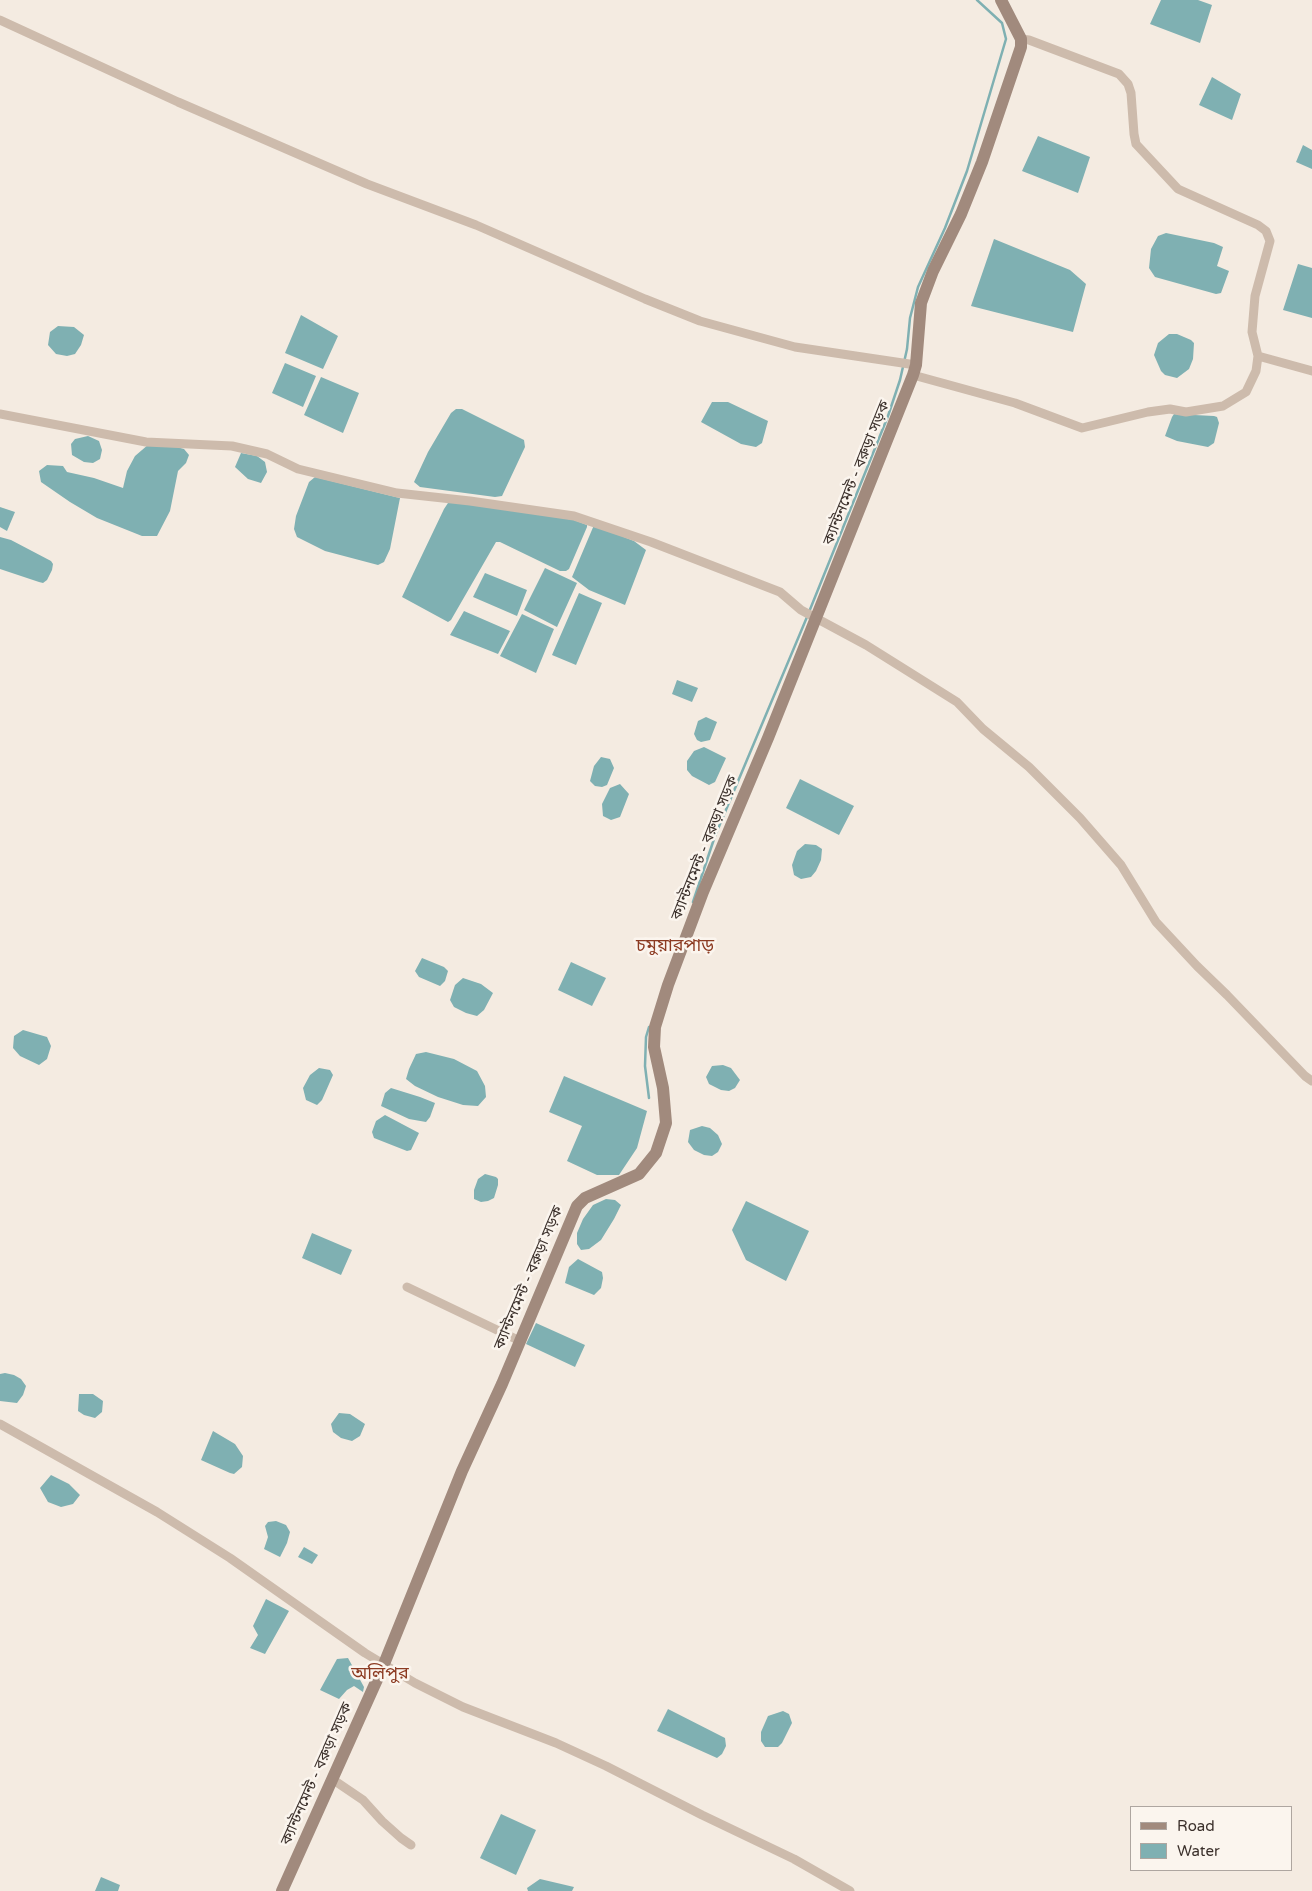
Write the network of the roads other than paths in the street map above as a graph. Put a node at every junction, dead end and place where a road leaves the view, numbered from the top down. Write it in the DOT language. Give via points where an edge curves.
graph roads {
  1 [pos="1001,0"];
  2 [pos="0,20"];
  3 [pos="1021,39"];
  4 [pos="1258,356"];
  5 [pos="915,370"];
  6 [pos="1312,372"];
  7 [pos="0,414"];
  8 [pos="815,618"];
  9 [pos="1312,1081"];
  10 [pos="406,1287"];
  11 [pos="520,1341"];
  12 [pos="0,1424"];
  13 [pos="384,1664"];
  14 [pos="332,1779"];
  15 [pos="411,1845"];
  16 [pos="282,1891"];
  17 [pos="850,1891"];
  1 -- 3 [label="main road"];
  2 -- 5 [label="street" via="339,172 476,225 700,321 795,347 898,362"];
  3 -- 4 [label="street" via="1119,74 1131,93 1136,144 1178,189 1266,231 1270,242 1255,296 1252,332"];
  3 -- 5 [label="main road, ক্যান্টনমেন্ট - বরুড়া সড়ক" via="982,162 921,303"];
  4 -- 5 [label="street" via="1256,370 1246,392 1223,406 1186,412 1170,409 1148,412 1082,428"];
  4 -- 6 [label="street"];
  5 -- 8 [label="main road, ক্যান্টনমেন্ট - বরুড়া সড়ক"];
  7 -- 8 [label="street" via="146,442 232,446 267,454 298,469 397,493 574,516 780,592"];
  8 -- 9 [label="street" via="866,645 957,702 983,729 1029,767 1121,865 1156,922"];
  8 -- 11 [label="main road, ক্যান্টনমেন্ট - বরুড়া সড়ক" via="703,892 655,1027 654,1047 666,1123 656,1154 638,1174 585,1198 577,1206"];
  10 -- 11 [label="street"];
  11 -- 13 [label="main road, ক্যান্টনমেন্ট - বরুড়া সড়ক" via="462,1471"];
  12 -- 13 [label="street" via="150,1508 230,1558"];
  13 -- 14 [label="main road, ক্যান্টনমেন্ট - বরুড়া সড়ক"];
  13 -- 17 [label="street" via="464,1708 606,1766 794,1858"];
  14 -- 15 [label="street" via="363,1800"];
  14 -- 16 [label="main road, ক্যান্টনমেন্ট - বরুড়া সড়ক"];
}
